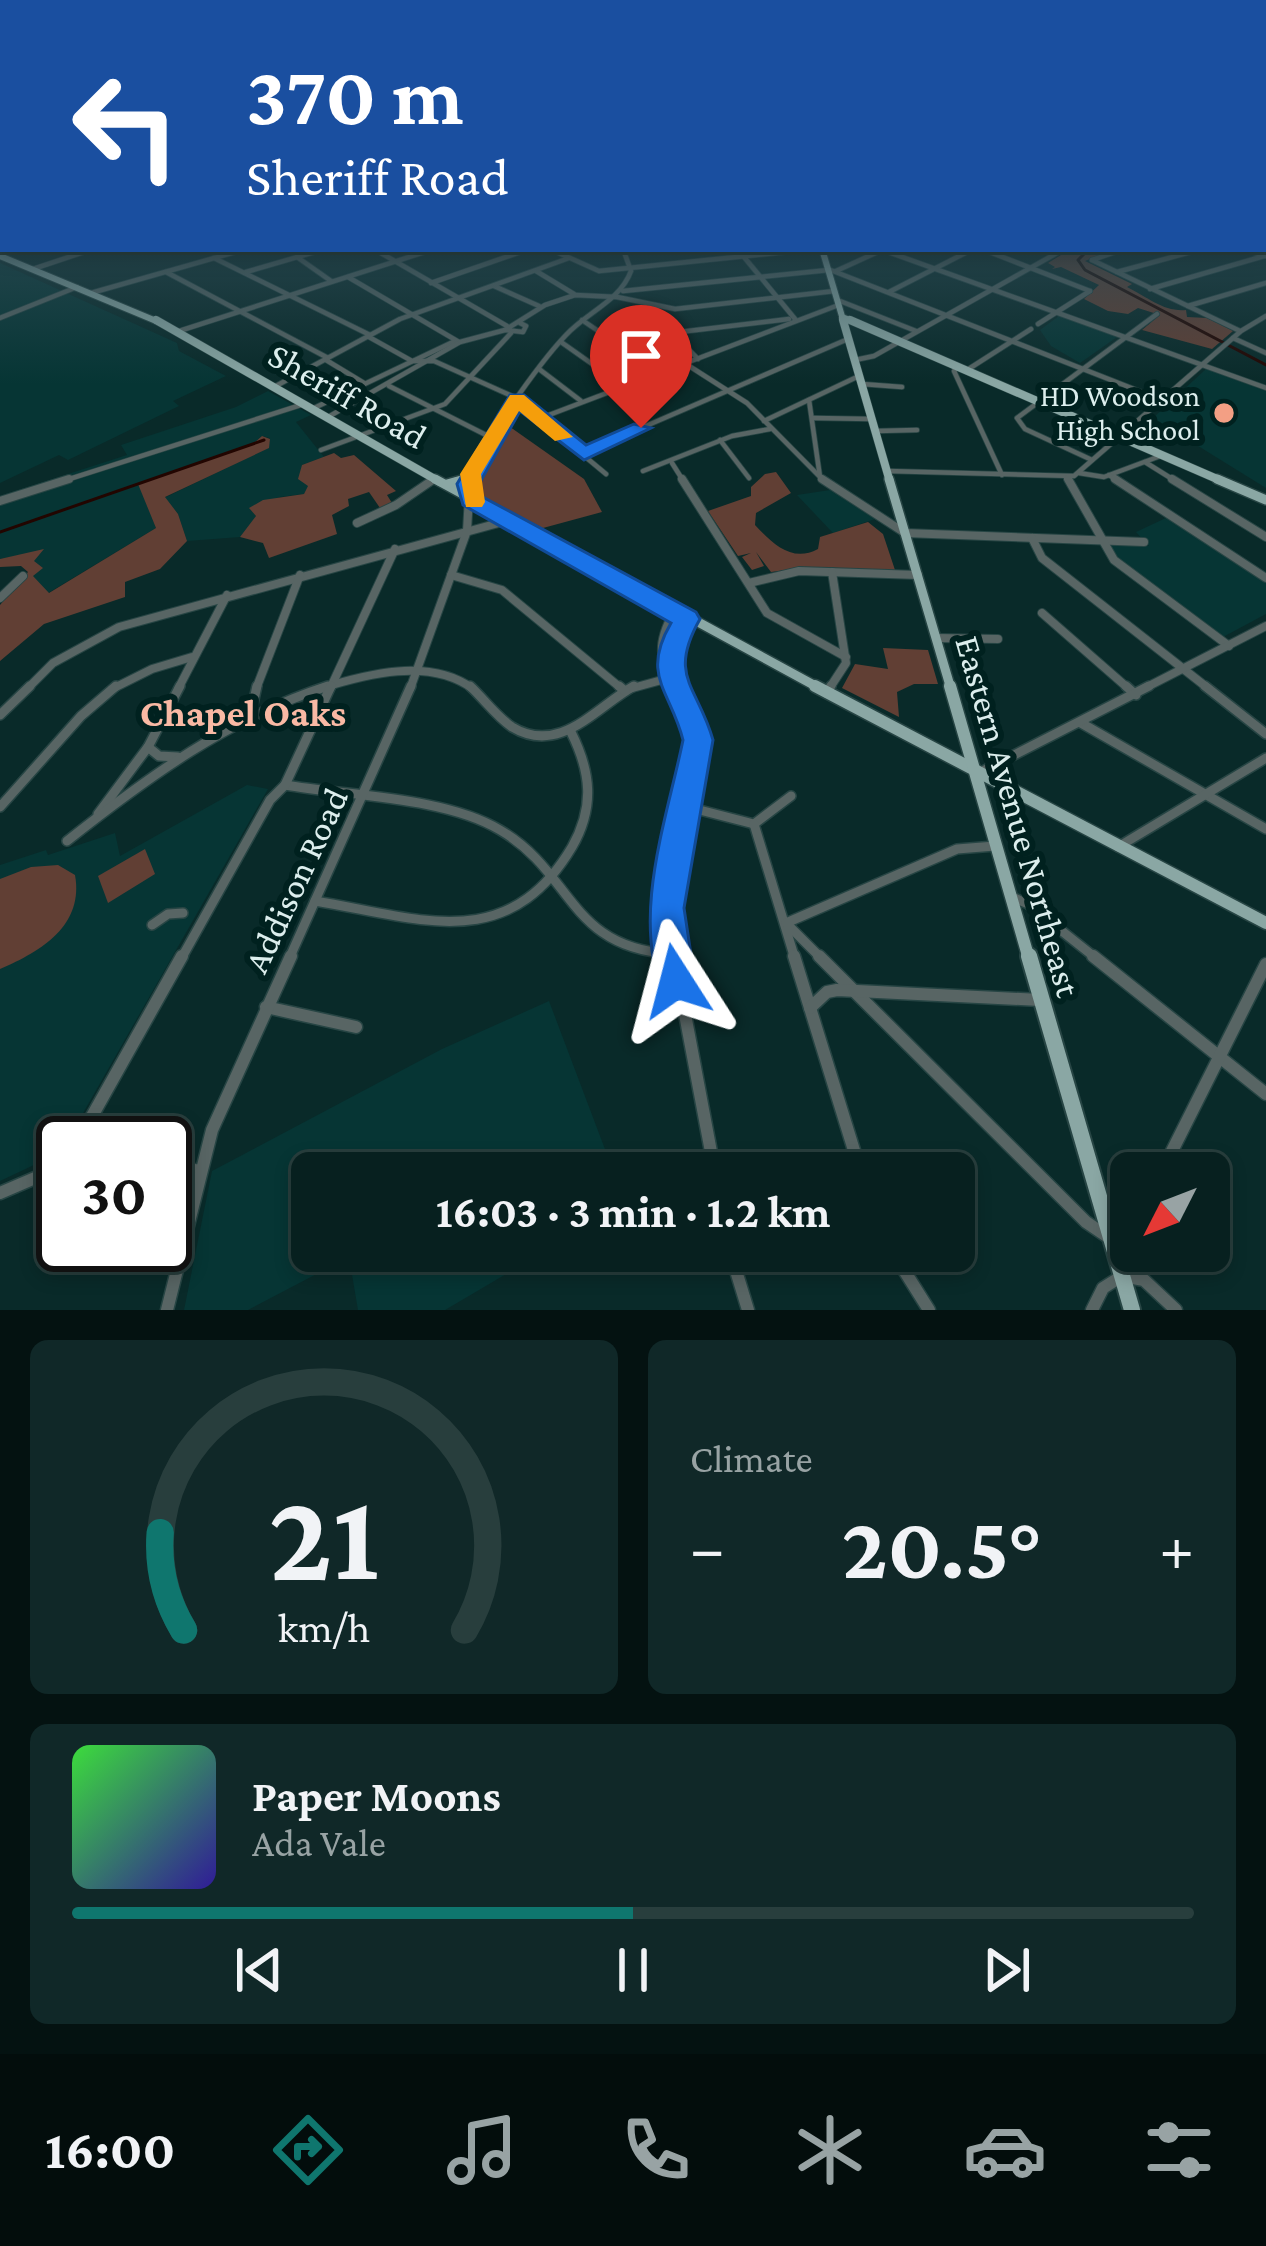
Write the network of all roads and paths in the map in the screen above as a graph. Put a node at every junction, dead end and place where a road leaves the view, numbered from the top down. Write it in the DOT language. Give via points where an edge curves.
graph roads {
  1 [pos="13,261"];
  2 [pos="57,261"];
  3 [pos="203,261"];
  4 [pos="220,261"];
  5 [pos="283,261"];
  6 [pos="303,261"];
  7 [pos="495,261"];
  8 [pos="561,261"];
  9 [pos="575,261"];
  10 [pos="628,261"];
  11 [pos="696,261"];
  12 [pos="748,261"];
  13 [pos="825,261"];
  14 [pos="853,261"];
  15 [pos="915,261"];
  16 [pos="948,261"];
  17 [pos="1016,261"];
  18 [pos="1042,261"];
  19 [pos="1094,261"];
  20 [pos="1158,261"];
  21 [pos="1247,261"];
  22 [pos="395,262"];
  23 [pos="1032,267"];
  24 [pos="631,268"];
  25 [pos="934,268"];
  26 [pos="34,269"];
  27 [pos="535,271"];
  28 [pos="830,271"];
  29 [pos="166,272"];
  30 [pos="244,273"];
  31 [pos="1114,273"];
  32 [pos="760,276"];
  33 [pos="348,277"];
  34 [pos="333,281"];
  35 [pos="431,283"];
  36 [pos="1266,283"];
  37 [pos="494,286"];
  38 [pos="77,287"];
  39 [pos="1149,289"];
  40 [pos="623,290"];
  41 [pos="992,290"];
  42 [pos="835,291"];
  43 [pos="91,292"];
  44 [pos="888,292"];
  45 [pos="575,295"];
  46 [pos="289,296"];
  47 [pos="617,297"];
  48 [pos="778,298"];
  49 [pos="457,299"];
  50 [pos="838,303"];
  51 [pos="655,305"];
  52 [pos="541,307"];
  53 [pos="1187,307"];
  54 [pos="240,311"];
  55 [pos="1056,313"];
  56 [pos="1156,314"];
  57 [pos="947,315"];
  58 [pos="409,316"];
  59 [pos="1266,316"];
  60 [pos="841,317"];
  61 [pos="0,318"];
  62 [pos="582,320"];
  63 [pos="796,320"];
  64 [pos="508,330"];
  65 [pos="1240,331"];
  66 [pos="176,332"];
  67 [pos="917,332"];
  68 [pos="671,333"];
  69 [pos="370,336"];
  70 [pos="1125,338"];
  71 [pos="848,339"];
  72 [pos="458,341"];
  73 [pos="901,341"];
  74 [pos="1012,341"];
  75 [pos="1229,341"];
  76 [pos="560,342"];
  77 [pos="1266,352"];
  78 [pos="698,359"];
  79 [pos="327,360"];
  80 [pos="412,361"];
  81 [pos="434,361"];
  82 [pos="855,361"];
  83 [pos="686,364"];
  84 [pos="1202,365"];
  85 [pos="962,368"];
  86 [pos="539,369"];
  87 [pos="1083,369"];
  88 [pos="661,373"];
  89 [pos="472,378"];
  90 [pos="861,380"];
  91 [pos="365,383"];
  92 [pos="388,386"];
  93 [pos="623,386"];
  94 [pos="274,387"];
  95 [pos="902,388"];
  96 [pos="1266,388"];
  97 [pos="728,391"];
  98 [pos="517,399"];
  99 [pos="809,400"];
  100 [pos="1162,400"];
  101 [pos="1040,401"];
  102 [pos="581,402"];
  103 [pos="308,406"];
  104 [pos="436,410"];
  105 [pos="328,417"];
  106 [pos="541,418"];
  107 [pos="813,418"];
  108 [pos="767,425"];
  109 [pos="874,425"];
  110 [pos="917,430"];
  111 [pos="362,436"];
  112 [pos="1121,436"];
  113 [pos="492,438"];
  114 [pos="720,440"];
  115 [pos="321,450"];
  116 [pos="584,453"];
  117 [pos="1164,454"];
  118 [pos="1093,460"];
  119 [pos="1145,461"];
  120 [pos="672,464"];
  121 [pos="643,471"];
  122 [pos="887,471"];
  123 [pos="1079,473"];
  124 [pos="606,474"];
  125 [pos="1002,475"];
  126 [pos="1109,475"];
  127 [pos="1066,477"];
  128 [pos="469,478"];
  129 [pos="748,478"];
  130 [pos="820,478"];
  131 [pos="439,481"];
  132 [pos="1266,498"];
  133 [pos="470,500"];
  134 [pos="0,501"];
  135 [pos="506,521"];
  136 [pos="357,523"];
  137 [pos="466,530"];
  138 [pos="905,533"];
  139 [pos="1266,537"];
  140 [pos="1032,538"];
  141 [pos="1102,541"];
  142 [pos="1144,542"];
  143 [pos="395,549"];
  144 [pos="832,572"];
  145 [pos="300,575"];
  146 [pos="452,575"];
  147 [pos="917,575"];
  148 [pos="23,576"];
  149 [pos="1266,578"];
  150 [pos="749,584"];
  151 [pos="228,594"];
  152 [pos="0,598"];
  153 [pos="674,613"];
  154 [pos="1042,614"];
  155 [pos="687,619"];
  156 [pos="1266,626"];
  157 [pos="936,638"];
  158 [pos="998,639"];
  159 [pos="1229,646"];
  160 [pos="194,657"];
  161 [pos="846,657"];
  162 [pos="417,670"];
  163 [pos="1182,671"];
  164 [pos="670,678"];
  165 [pos="336,681"];
  166 [pos="626,692"];
  167 [pos="825,694"];
  168 [pos="1136,694"];
  169 [pos="251,713"];
  170 [pos="0,715"];
  171 [pos="1081,722"];
  172 [pos="571,732"];
  173 [pos="1266,734"];
  174 [pos="148,747"];
  175 [pos="180,757"];
  176 [pos="1266,758"];
  177 [pos="976,774"];
  178 [pos="285,785"];
  179 [pos="1204,794"];
  180 [pos="790,796"];
  181 [pos="363,800"];
  182 [pos="0,807"];
  183 [pos="688,807"];
  184 [pos="92,821"];
  185 [pos="754,824"];
  186 [pos="1266,829"];
  187 [pos="67,841"];
  188 [pos="995,846"];
  189 [pos="1118,847"];
  190 [pos="552,883"];
  191 [pos="1012,897"];
  192 [pos="315,901"];
  193 [pos="183,913"];
  194 [pos="786,923"];
  195 [pos="152,925"];
  196 [pos="1266,926"];
  197 [pos="672,954"];
  198 [pos="1266,964"];
  199 [pos="856,993"];
  200 [pos="1041,1000"];
  201 [pos="266,1007"];
  202 [pos="811,1008"];
  203 [pos="356,1027"];
  204 [pos="1219,1057"];
  205 [pos="1266,1094"];
  206 [pos="92,1116"];
  207 [pos="711,1152"];
  208 [pos="855,1152"];
  209 [pos="1172,1152"];
  210 [pos="192,1170"];
  211 [pos="199,1171"];
  212 [pos="36,1178"];
  213 [pos="0,1193"];
  214 [pos="1110,1236"];
  215 [pos="1110,1238"];
  216 [pos="736,1272"];
  217 [pos="905,1272"];
  218 [pos="1121,1272"];
  219 [pos="1122,1276"];
  220 [pos="167,1310"];
  221 [pos="748,1310"];
  222 [pos="929,1310"];
  223 [pos="1092,1310"];
  224 [pos="1132,1310"];
  225 [pos="1176,1310"];
  1 -- 26 [label="main road, Sheriff Road"];
  2 -- 26 [label="street"];
  3 -- 29 [label="street"];
  4 -- 30 [label="street"];
  5 -- 30 [label="street"];
  6 -- 34 [label="street"];
  7 -- 35 [label="street"];
  8 -- 27 [label="street"];
  9 -- 24 [label="street" via="594,271"];
  10 -- 24 [label="street"];
  11 -- 24 [label="street"];
  12 -- 32 [label="street"];
  13 -- 28 [label="main road, Eastern Avenue Northeast"];
  14 -- 28 [label="street"];
  15 -- 25 [label="street"];
  16 -- 25 [label="street"];
  17 -- 23 [label="street"];
  18 -- 23 [label="street"];
  19 -- 31 [label="street"];
  20 -- 31 [label="street"];
  21 -- 39 [label="street"];
  22 -- 33 [label="street"];
  22 -- 35 [label="street"];
  23 -- 41 [label="street"];
  23 -- 55 [label="street" via="1090,290"];
  24 -- 40 [label="street"];
  25 -- 41 [label="street"];
  25 -- 44 [label="street"];
  26 -- 38 [label="main road, Sheriff Road"];
  27 -- 37 [label="street"];
  27 -- 45 [label="street"];
  28 -- 32 [label="street"];
  28 -- 42 [label="main road, Eastern Avenue Northeast"];
  28 -- 44 [label="street"];
  29 -- 43 [label="street"];
  29 -- 54 [label="street"];
  30 -- 46 [label="street"];
  31 -- 39 [label="street"];
  32 -- 40 [label="street"];
  32 -- 48 [label="street"];
  33 -- 34 [label="street"];
  33 -- 58 [label="street"];
  34 -- 46 [label="street"];
  35 -- 49 [label="street"];
  36 -- 53 [label="street"];
  37 -- 49 [label="street"];
  37 -- 52 [label="street"];
  38 -- 43 [label="main road, Sheriff Road"];
  38 -- 61 [label="street"];
  39 -- 53 [label="street"];
  40 -- 47 [label="street"];
  41 -- 55 [label="street"];
  41 -- 57 [label="street"];
  42 -- 48 [label="street"];
  42 -- 50 [label="main road, Eastern Avenue Northeast"];
  43 -- 66 [label="main road, Sheriff Road"];
  44 -- 57 [label="street"];
  45 -- 47 [label="street"];
  45 -- 52 [label="street"];
  46 -- 54 [label="street"];
  46 -- 69 [label="street"];
  47 -- 51 [label="street"];
  47 -- 62 [label="street"];
  48 -- 51 [label="street"];
  48 -- 63 [label="street"];
  49 -- 58 [label="street"];
  49 -- 64 [label="street"];
  50 -- 60 [label="main road, Eastern Avenue Northeast"];
  50 -- 63 [label="street"];
  50 -- 67 [label="street"];
  51 -- 68 [label="street"];
  52 -- 64 [label="street"];
  53 -- 65 [label="street"];
  54 -- 66 [label="street"];
  54 -- 79 [label="street"];
  55 -- 70 [label="street"];
  55 -- 74 [label="street"];
  56 -- 70 [label="street"];
  57 -- 67 [label="street"];
  57 -- 74 [label="street"];
  58 -- 69 [label="street"];
  58 -- 72 [label="street"];
  59 -- 65 [label="street"];
  60 -- 71 [label="main road, Eastern Avenue Northeast"];
  60 -- 73 [label="main road"];
  62 -- 76 [label="street"];
  62 -- 88 [label="street"];
  63 -- 68 [label="street"];
  63 -- 78 [label="street"];
  64 -- 72 [label="street"];
  64 -- 89 [label="street"];
  65 -- 75 [label="street"];
  66 -- 94 [label="main road, Sheriff Road"];
  67 -- 73 [label="street"];
  68 -- 78 [label="street"];
  69 -- 79 [label="street"];
  69 -- 80 [label="street"];
  70 -- 84 [label="street"];
  70 -- 87 [label="street"];
  71 -- 82 [label="main road, Eastern Avenue Northeast"];
  71 -- 97 [label="street"];
  72 -- 80 [label="street"];
  72 -- 81 [label="street"];
  73 -- 82 [label="street"];
  73 -- 85 [label="main road"];
  74 -- 85 [label="street"];
  74 -- 87 [label="street"];
  75 -- 77 [label="street"];
  75 -- 84 [label="street"];
  76 -- 86 [label="street"];
  76 -- 93 [label="street"];
  78 -- 83 [label="street"];
  79 -- 91 [label="street"];
  79 -- 94 [label="street"];
  80 -- 81 [label="street"];
  80 -- 91 [label="street"];
  81 -- 89 [label="street"];
  81 -- 92 [label="street"];
  82 -- 90 [label="main road, Eastern Avenue Northeast"];
  83 -- 88 [label="street"];
  83 -- 97 [label="street"];
  84 -- 96 [label="street"];
  84 -- 100 [label="street"];
  85 -- 101 [label="main road"];
  85 -- 125 [label="street" via="954,371"];
  86 -- 98 [label="street"];
  86 -- 102 [label="street"];
  87 -- 100 [label="street"];
  87 -- 101 [label="street"];
  88 -- 93 [label="street"];
  89 -- 98 [label="street"];
  89 -- 104 [label="street"];
  90 -- 95 [label="street"];
  90 -- 99 [label="street"];
  90 -- 109 [label="main road, Eastern Avenue Northeast"];
  91 -- 103 [label="street"];
  92 -- 104 [label="street"];
  92 -- 105 [label="street"];
  93 -- 102 [label="street"];
  94 -- 103 [label="main road, Sheriff Road"];
  97 -- 108 [label="street"];
  97 -- 116 [label="street"];
  98 -- 106 [label="street"];
  98 -- 113 [label="street"];
  99 -- 107 [label="street"];
  99 -- 108 [label="street"];
  100 -- 112 [label="street"];
  101 -- 112 [label="main road"];
  101 -- 118 [label="street" via="1018,416 1024,429"];
  102 -- 106 [label="street"];
  103 -- 105 [label="main road, Sheriff Road"];
  103 -- 134 [label="street"];
  104 -- 111 [label="street"];
  104 -- 113 [label="street"];
  105 -- 111 [label="main road, Sheriff Road"];
  106 -- 116 [label="street"];
  107 -- 109 [label="street"];
  107 -- 130 [label="street"];
  108 -- 114 [label="street"];
  108 -- 130 [label="street"];
  109 -- 110 [label="street"];
  109 -- 122 [label="main road, Eastern Avenue Northeast"];
  111 -- 115 [label="street"];
  111 -- 131 [label="main road, Sheriff Road"];
  112 -- 117 [label="main road"];
  112 -- 118 [label="street"];
  113 -- 128 [label="street"];
  114 -- 120 [label="street"];
  114 -- 129 [label="street"];
  116 -- 124 [label="street"];
  117 -- 119 [label="street"];
  117 -- 132 [label="main road"];
  118 -- 123 [label="street"];
  119 -- 126 [label="street"];
  119 -- 139 [label="street"];
  120 -- 121 [label="street"];
  120 -- 150 [label="street"];
  122 -- 125 [label="street"];
  122 -- 138 [label="main road, Eastern Avenue Northeast"];
  123 -- 126 [label="street"];
  123 -- 127 [label="street"];
  125 -- 127 [label="street"];
  126 -- 149 [label="street"];
  127 -- 141 [label="street"];
  128 -- 131 [label="main road"];
  128 -- 133 [label="street, Addison Road"];
  130 -- 138 [label="street"];
  131 -- 133 [label="main road, Sheriff Road"];
  131 -- 136 [label="street"];
  133 -- 135 [label="main road, Sheriff Road"];
  133 -- 137 [label="street, Addison Road"];
  135 -- 137 [label="street"];
  135 -- 153 [label="main road, Sheriff Road"];
  137 -- 143 [label="street"];
  137 -- 146 [label="street, Addison Road"];
  138 -- 140 [label="street"];
  138 -- 147 [label="main road, Eastern Avenue Northeast"];
  140 -- 141 [label="street"];
  140 -- 163 [label="street" via="1042,558"];
  141 -- 142 [label="street"];
  141 -- 159 [label="street" via="1118,564"];
  143 -- 145 [label="street"];
  143 -- 165 [label="street"];
  144 -- 147 [label="street"];
  144 -- 150 [label="street"];
  144 -- 161 [label="street"];
  145 -- 151 [label="street"];
  145 -- 169 [label="street"];
  146 -- 162 [label="street, Addison Road"];
  146 -- 166 [label="street" via="502,590"];
  147 -- 157 [label="main road, Eastern Avenue Northeast"];
  148 -- 152 [label="street"];
  150 -- 161 [label="street" via="771,616"];
  151 -- 160 [label="street"];
  151 -- 170 [label="street" via="82,645"];
  153 -- 155 [label="main road, Sheriff Road"];
  153 -- 164 [label="street" via="660,644"];
  154 -- 168 [label="street"];
  155 -- 164 [label="street"];
  155 -- 167 [label="main road, Sheriff Road"];
  156 -- 159 [label="street"];
  157 -- 158 [label="street"];
  157 -- 177 [label="main road, Eastern Avenue Northeast"];
  159 -- 163 [label="street"];
  160 -- 174 [label="street"];
  160 -- 182 [label="street" via="108,688"];
  161 -- 167 [label="street"];
  162 -- 165 [label="street"];
  162 -- 172 [label="street" via="466,681 516,731"];
  162 -- 181 [label="street, Addison Road"];
  163 -- 168 [label="street"];
  163 -- 173 [label="street"];
  164 -- 166 [label="street"];
  164 -- 183 [label="street" via="697,733"];
  165 -- 169 [label="street"];
  165 -- 178 [label="street"];
  166 -- 172 [label="street"];
  167 -- 177 [label="main road, Sheriff Road"];
  168 -- 171 [label="street"];
  169 -- 175 [label="street"];
  171 -- 177 [label="street"];
  171 -- 179 [label="street"];
  172 -- 190 [label="street" via="592,777 592,801"];
  174 -- 175 [label="street"];
  174 -- 184 [label="street"];
  175 -- 184 [label="street"];
  176 -- 179 [label="street"];
  177 -- 188 [label="main road, Eastern Avenue Northeast"];
  177 -- 189 [label="main road, Sheriff Road"];
  178 -- 181 [label="street"];
  178 -- 206 [label="street"];
  179 -- 186 [label="street"];
  179 -- 189 [label="street"];
  180 -- 185 [label="street"];
  181 -- 190 [label="street" via="497,828"];
  181 -- 192 [label="street, Addison Road"];
  183 -- 185 [label="street"];
  183 -- 197 [label="street" via="667,908"];
  184 -- 187 [label="street"];
  185 -- 194 [label="street"];
  188 -- 191 [label="main road, Eastern Avenue Northeast"];
  188 -- 194 [label="street" via="957,849"];
  189 -- 196 [label="main road, Sheriff Road"];
  190 -- 192 [label="street" via="514,914 471,924"];
  190 -- 197 [label="street" via="618,946"];
  191 -- 200 [label="main road, Eastern Avenue Northeast"];
  191 -- 204 [label="street"];
  192 -- 201 [label="street, Addison Road"];
  193 -- 195 [label="street"];
  194 -- 199 [label="street"];
  194 -- 202 [label="street"];
  197 -- 207 [label="street"];
  198 -- 204 [label="street"];
  199 -- 200 [label="street"];
  199 -- 202 [label="street" via="827,992"];
  199 -- 215 [label="street"];
  200 -- 214 [label="main road, Eastern Avenue Northeast"];
  201 -- 203 [label="street"];
  201 -- 211 [label="street, Addison Road"];
  202 -- 208 [label="street"];
  204 -- 205 [label="street"];
  204 -- 209 [label="street"];
  210 -- 211 [label="street"];
  211 -- 220 [label="street, Addison Road"];
  212 -- 213 [label="street"];
  216 -- 221 [label="street"];
  217 -- 222 [label="street"];
  218 -- 219 [label="main road, Eastern Avenue Northeast"];
  219 -- 223 [label="street" via="1103,1288"];
  219 -- 224 [label="main road, Eastern Avenue Northeast"];
  219 -- 225 [label="street" via="1144,1280"];
}
